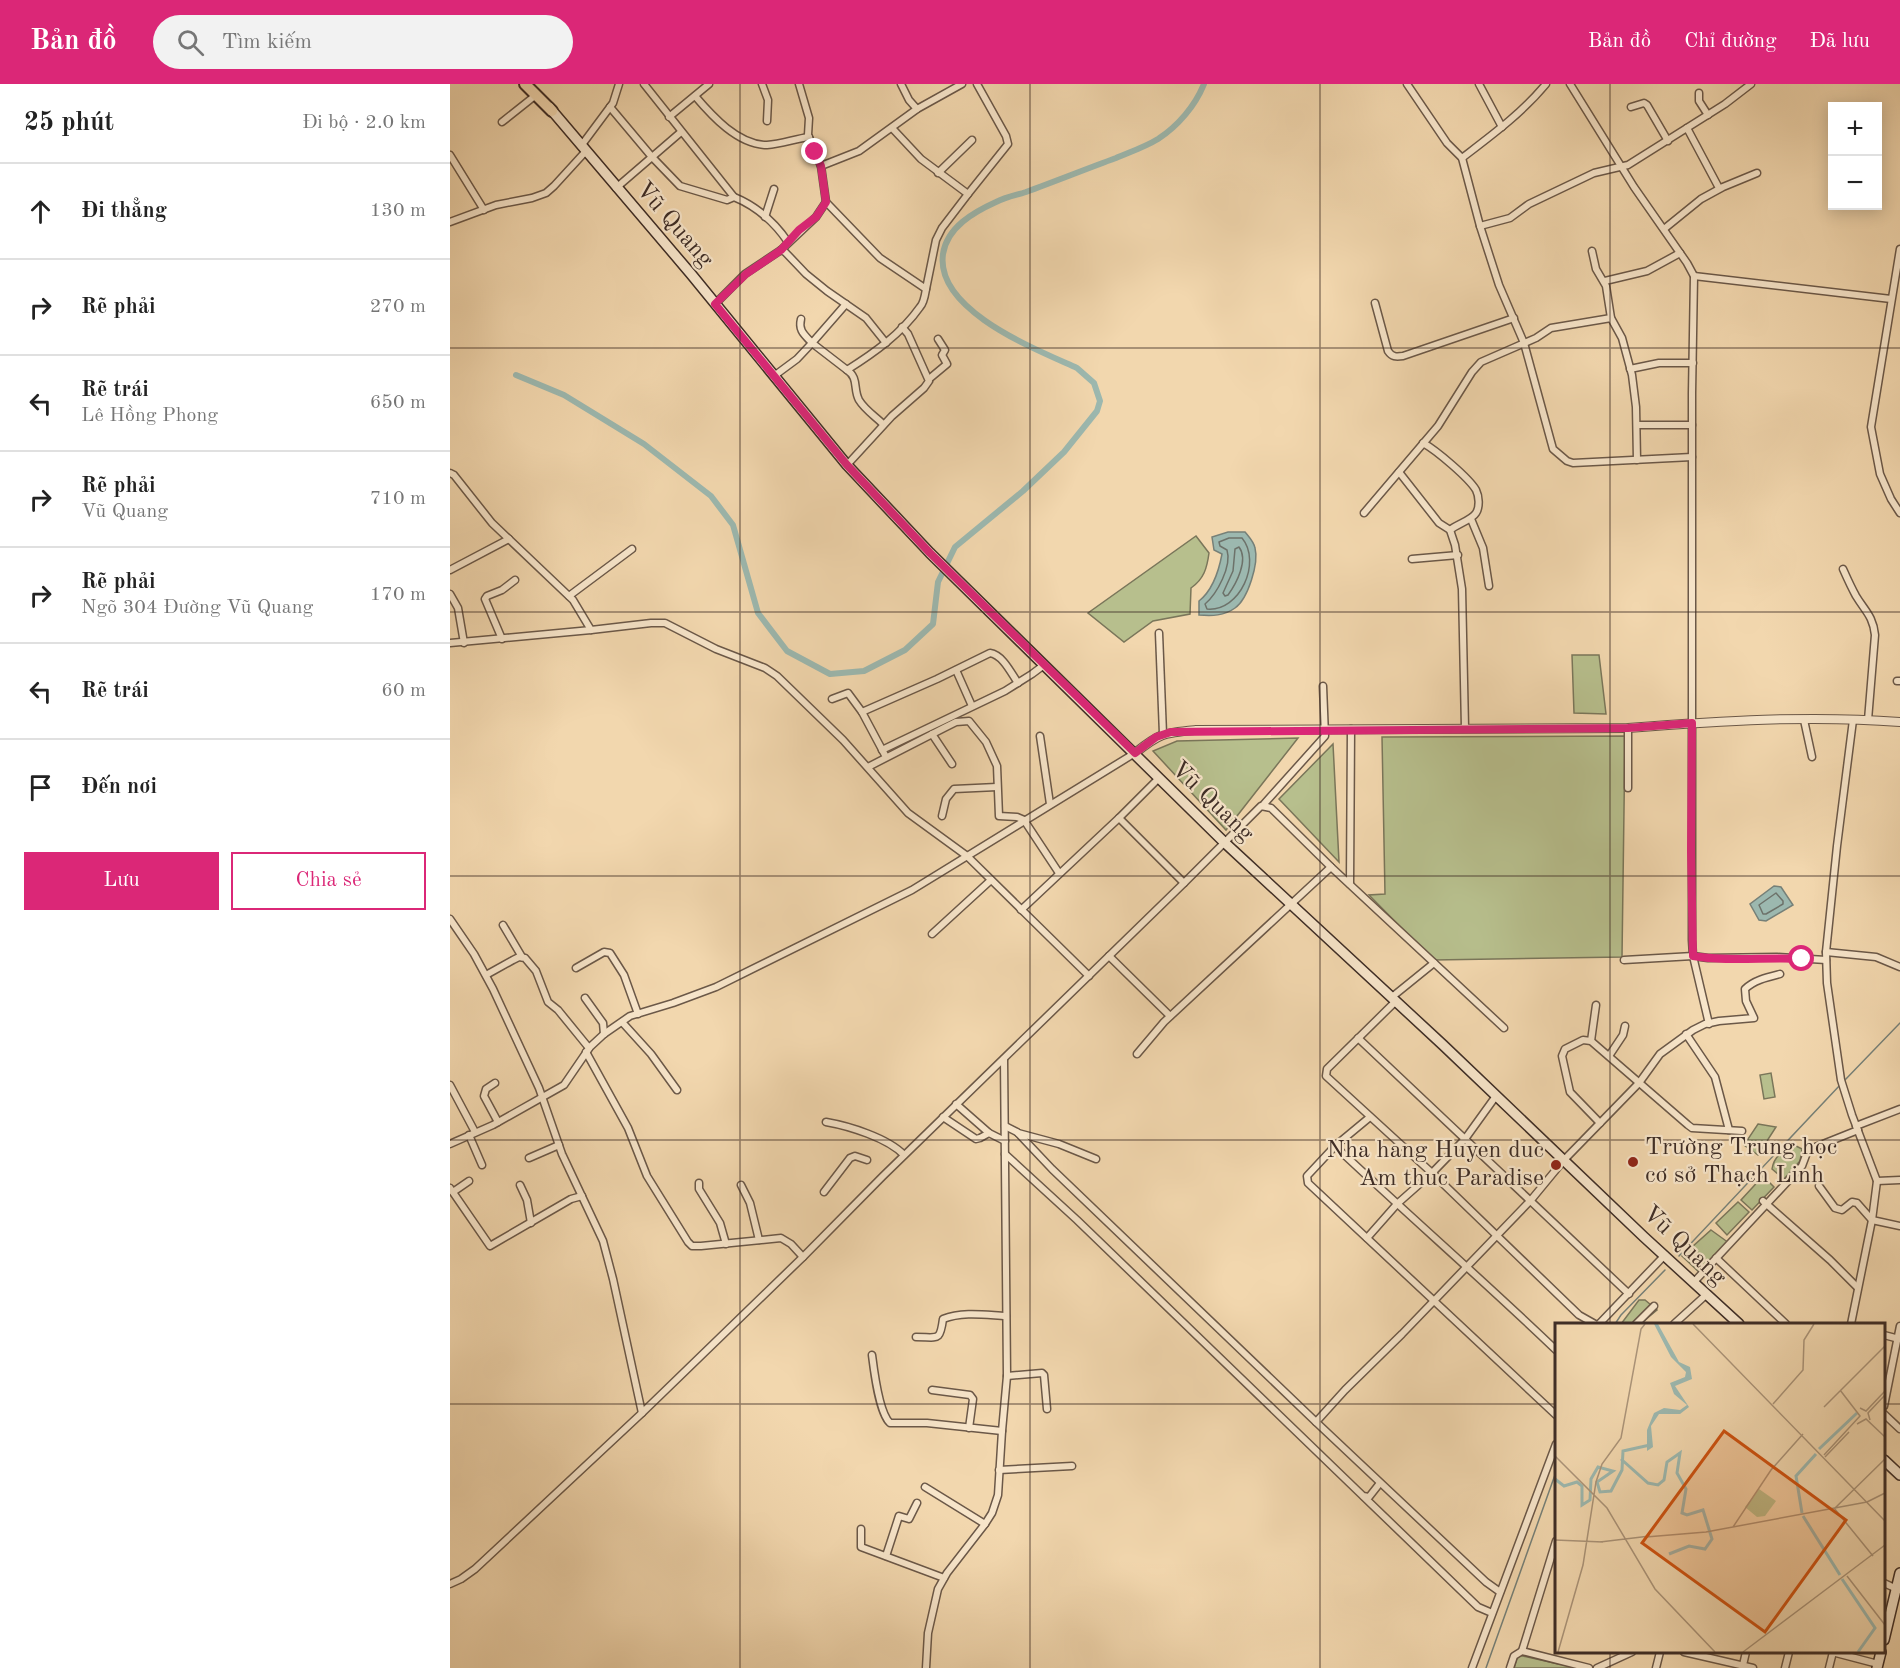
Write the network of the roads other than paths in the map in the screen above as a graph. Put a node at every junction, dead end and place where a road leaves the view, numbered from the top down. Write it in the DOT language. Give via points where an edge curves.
graph roads {
  1 [pos="527,84"];
  2 [pos="620,84"];
  3 [pos="644,84"];
  4 [pos="709,84"];
  5 [pos="762,84"];
  6 [pos="799,84"];
  7 [pos="901,84"];
  8 [pos="963,84"];
  9 [pos="977,84"];
  10 [pos="1407,84"];
  11 [pos="1479,84"];
  12 [pos="1546,84"];
  13 [pos="1751,84"];
  14 [pos="1572,85"];
  15 [pos="535,90"];
  16 [pos="1699,93"];
  17 [pos="695,96"];
  18 [pos="610,107"];
  19 [pos="1631,107"];
  20 [pos="917,109"];
  21 [pos="552,111"];
  22 [pos="1707,115"];
  23 [pos="669,117"];
  24 [pos="767,121"];
  25 [pos="502,122"];
  26 [pos="1502,127"];
  27 [pos="892,128"];
  28 [pos="1687,128"];
  29 [pos="681,132"];
  30 [pos="809,137"];
  31 [pos="972,140"];
  32 [pos="1668,141"];
  33 [pos="583,148"];
  34 [pos="450,155"];
  35 [pos="652,157"];
  36 [pos="1462,158"];
  37 [pos="821,166"];
  38 [pos="1622,167"];
  39 [pos="938,173"];
  40 [pos="1757,173"];
  41 [pos="616,188"];
  42 [pos="1719,188"];
  43 [pos="774,189"];
  44 [pos="968,194"];
  45 [pos="734,196"];
  46 [pos="826,202"];
  47 [pos="484,210"];
  48 [pos="765,217"];
  49 [pos="450,222"];
  50 [pos="1480,226"];
  51 [pos="1664,229"];
  52 [pos="788,242"];
  53 [pos="1900,249"];
  54 [pos="781,250"];
  55 [pos="1592,251"];
  56 [pos="1680,254"];
  57 [pos="1694,276"];
  58 [pos="1605,281"];
  59 [pos="926,289"];
  60 [pos="1891,299"];
  61 [pos="1375,303"];
  62 [pos="715,304"];
  63 [pos="846,304"];
  64 [pos="1514,318"];
  65 [pos="1611,318"];
  66 [pos="801,320"];
  67 [pos="902,327"];
  68 [pos="938,339"];
  69 [pos="812,343"];
  70 [pos="886,343"];
  71 [pos="1524,343"];
  72 [pos="1693,363"];
  73 [pos="1630,369"];
  74 [pos="847,370"];
  75 [pos="774,376"];
  76 [pos="929,379"];
  77 [pos="883,424"];
  78 [pos="1637,425"];
  79 [pos="1692,425"];
  80 [pos="1423,443"];
  81 [pos="1692,457"];
  82 [pos="1637,460"];
  83 [pos="847,465"];
  84 [pos="1399,472"];
  85 [pos="450,473"];
  86 [pos="1364,513"];
  87 [pos="1900,513"];
  88 [pos="1471,519"];
  89 [pos="1450,530"];
  90 [pos="509,539"];
  91 [pos="632,549"];
  92 [pos="1458,555"];
  93 [pos="1412,559"];
  94 [pos="1843,569"];
  95 [pos="450,570"];
  96 [pos="515,580"];
  97 [pos="1489,586"];
  98 [pos="450,594"];
  99 [pos="569,596"];
  100 [pos="591,630"];
  101 [pos="1159,633"];
  102 [pos="502,639"];
  103 [pos="450,643"];
  104 [pos="464,643"];
  105 [pos="1044,665"];
  106 [pos="956,670"];
  107 [pos="1018,683"];
  108 [pos="1323,686"];
  109 [pos="832,699"];
  110 [pos="972,706"];
  111 [pos="862,712"];
  112 [pos="1804,720"];
  113 [pos="1853,720"];
  114 [pos="1868,720"];
  115 [pos="1900,722"];
  116 [pos="1692,723"];
  117 [pos="1465,728"];
  118 [pos="1628,728"];
  119 [pos="1326,729"];
  120 [pos="1351,729"];
  121 [pos="932,734"];
  122 [pos="1163,734"];
  123 [pos="1040,736"];
  124 [pos="882,750"];
  125 [pos="1135,753"];
  126 [pos="886,757"];
  127 [pos="1812,757"];
  128 [pos="951,764"];
  129 [pos="868,767"];
  130 [pos="1159,778"];
  131 [pos="997,787"];
  132 [pos="1628,788"];
  133 [pos="1050,804"];
  134 [pos="1266,806"];
  135 [pos="942,816"];
  136 [pos="1119,818"];
  137 [pos="1024,820"];
  138 [pos="1224,842"];
  139 [pos="967,856"];
  140 [pos="1331,867"];
  141 [pos="1059,873"];
  142 [pos="991,879"];
  143 [pos="1185,884"];
  144 [pos="1350,884"];
  145 [pos="1291,903"];
  146 [pos="1021,910"];
  147 [pos="450,919"];
  148 [pos="503,925"];
  149 [pos="932,934"];
  150 [pos="1826,952"];
  151 [pos="1108,956"];
  152 [pos="1693,956"];
  153 [pos="522,957"];
  154 [pos="1624,960"];
  155 [pos="1826,960"];
  156 [pos="1434,963"];
  157 [pos="1900,967"];
  158 [pos="576,968"];
  159 [pos="1780,974"];
  160 [pos="486,975"];
  161 [pos="1089,976"];
  162 [pos="585,998"];
  163 [pos="1394,999"];
  164 [pos="1596,1005"];
  165 [pos="638,1014"];
  166 [pos="1170,1016"];
  167 [pos="622,1022"];
  168 [pos="1710,1024"];
  169 [pos="1625,1026"];
  170 [pos="1504,1028"];
  171 [pos="604,1034"];
  172 [pos="1686,1034"];
  173 [pos="1358,1038"];
  174 [pos="1591,1041"];
  175 [pos="588,1050"];
  176 [pos="1137,1054"];
  177 [pos="1609,1056"];
  178 [pos="1004,1059"];
  179 [pos="495,1083"];
  180 [pos="1639,1083"];
  181 [pos="450,1085"];
  182 [pos="677,1090"];
  183 [pos="1496,1096"];
  184 [pos="542,1098"];
  185 [pos="956,1104"];
  186 [pos="1900,1109"];
  187 [pos="943,1117"];
  188 [pos="1370,1117"];
  189 [pos="498,1122"];
  190 [pos="826,1122"];
  191 [pos="1600,1123"];
  192 [pos="1005,1126"];
  193 [pos="1857,1128"];
  194 [pos="1729,1130"];
  195 [pos="1742,1131"];
  196 [pos="1017,1132"];
  197 [pos="989,1133"];
  198 [pos="472,1134"];
  199 [pos="1465,1139"];
  200 [pos="1005,1141"];
  201 [pos="450,1143"];
  202 [pos="559,1144"];
  203 [pos="1335,1146"];
  204 [pos="1005,1154"];
  205 [pos="904,1155"];
  206 [pos="529,1158"];
  207 [pos="1096,1159"];
  208 [pos="867,1160"];
  209 [pos="1564,1160"];
  210 [pos="482,1165"];
  211 [pos="1432,1173"];
  212 [pos="1900,1180"];
  213 [pos="469,1181"];
  214 [pos="1877,1181"];
  215 [pos="699,1183"];
  216 [pos="520,1185"];
  217 [pos="741,1185"];
  218 [pos="1819,1186"];
  219 [pos="451,1190"];
  220 [pos="824,1192"];
  221 [pos="582,1196"];
  222 [pos="1530,1200"];
  223 [pos="1764,1203"];
  224 [pos="1397,1204"];
  225 [pos="1872,1220"];
  226 [pos="531,1223"];
  227 [pos="1900,1226"];
  228 [pos="1497,1235"];
  229 [pos="1366,1238"];
  230 [pos="759,1240"];
  231 [pos="726,1244"];
  232 [pos="1665,1255"];
  233 [pos="803,1257"];
  234 [pos="1716,1258"];
  235 [pos="1467,1266"];
  236 [pos="1694,1282"];
  237 [pos="1857,1287"];
  238 [pos="1629,1294"];
  239 [pos="1707,1294"];
  240 [pos="1433,1300"];
  241 [pos="1654,1305"];
  242 [pos="1006,1316"];
  243 [pos="1595,1323"];
  244 [pos="1598,1323"];
  245 [pos="1637,1323"];
  246 [pos="1675,1323"];
  247 [pos="1738,1323"];
  248 [pos="1785,1323"];
  249 [pos="1851,1323"];
  250 [pos="1900,1326"];
  251 [pos="915,1337"];
  252 [pos="1899,1339"];
  253 [pos="1555,1348"];
  254 [pos="872,1355"];
  255 [pos="1008,1376"];
  256 [pos="932,1390"];
  257 [pos="1885,1402"];
  258 [pos="1047,1409"];
  259 [pos="642,1413"];
  260 [pos="1555,1413"];
  261 [pos="1885,1415"];
  262 [pos="1316,1422"];
  263 [pos="969,1428"];
  264 [pos="1900,1429"];
  265 [pos="1002,1431"];
  266 [pos="1555,1449"];
  267 [pos="1885,1461"];
  268 [pos="1072,1466"];
  269 [pos="999,1470"];
  270 [pos="1900,1475"];
  271 [pos="1380,1483"];
  272 [pos="925,1487"];
  273 [pos="1367,1496"];
  274 [pos="917,1503"];
  275 [pos="985,1524"];
  276 [pos="861,1529"];
  277 [pos="1555,1545"];
  278 [pos="886,1556"];
  279 [pos="1900,1573"];
  280 [pos="944,1578"];
  281 [pos="450,1584"];
  282 [pos="1898,1589"];
  283 [pos="1500,1592"];
  284 [pos="1492,1613"];
  285 [pos="1885,1636"];
  286 [pos="1520,1653"];
  287 [pos="1630,1653"];
  288 [pos="1660,1653"];
  289 [pos="1691,1653"];
  290 [pos="1746,1653"];
  291 [pos="1789,1653"];
  292 [pos="1833,1653"];
  293 [pos="1836,1653"];
  294 [pos="1558,1660"];
  295 [pos="1743,1665"];
  296 [pos="1877,1666"];
  297 [pos="926,1668"];
  298 [pos="1472,1668"];
  299 [pos="1510,1668"];
  300 [pos="1562,1668"];
  301 [pos="1589,1668"];
  302 [pos="1597,1668"];
  303 [pos="1656,1668"];
  304 [pos="1753,1668"];
  305 [pos="1785,1668"];
  306 [pos="1829,1668"];
  1 -- 15 [label="highway"];
  1 -- 21 [label="main road, Vũ Quang"];
  2 -- 18 [label="street"];
  3 -- 23 [label="street"];
  4 -- 17 [label="street"];
  5 -- 24 [label="street" via="768,100"];
  6 -- 30 [label="street" via="809,118"];
  7 -- 20 [label="street"];
  8 -- 20 [label="street"];
  9 -- 44 [label="street" via="1008,144"];
  10 -- 36 [label="street" via="1447,143"];
  11 -- 26 [label="street"];
  12 -- 26 [label="street" via="1533,101"];
  13 -- 22 [label="street"];
  14 -- 38 [label="street"];
  15 -- 21 [label="highway"];
  15 -- 25 [label="street"];
  16 -- 22 [label="street"];
  17 -- 23 [label="street"];
  17 -- 30 [label="street" via="719,122 750,141 767,145"];
  18 -- 33 [label="street"];
  18 -- 35 [label="street"];
  19 -- 32 [label="street" via="1647,105"];
  20 -- 27 [label="street"];
  21 -- 33 [label="main road, Vũ Quang"];
  22 -- 28 [label="street"];
  23 -- 29 [label="street"];
  26 -- 36 [label="street"];
  27 -- 37 [label="street" via="853,154"];
  27 -- 39 [label="street"];
  28 -- 32 [label="street"];
  28 -- 42 [label="street"];
  29 -- 35 [label="street"];
  29 -- 45 [label="street"];
  30 -- 37 [label="street"];
  31 -- 39 [label="street"];
  32 -- 38 [label="street"];
  33 -- 41 [label="main road, Vũ Quang"];
  33 -- 47 [label="street" via="546,193"];
  34 -- 47 [label="street"];
  35 -- 41 [label="street"];
  35 -- 45 [label="street" via="680,186 727,200"];
  36 -- 50 [label="street"];
  37 -- 46 [label="street"];
  38 -- 50 [label="street" via="1594,173 1529,204 1510,218"];
  38 -- 51 [label="street"];
  39 -- 44 [label="street"];
  40 -- 42 [label="street"];
  41 -- 62 [label="main road, Vũ Quang"];
  42 -- 51 [label="street"];
  43 -- 48 [label="street"];
  44 -- 59 [label="street" via="936,240"];
  45 -- 48 [label="street"];
  46 -- 52 [label="street" via="816,217"];
  46 -- 59 [label="street" via="880,258"];
  47 -- 49 [label="street"];
  48 -- 52 [label="street"];
  50 -- 64 [label="street"];
  51 -- 56 [label="street"];
  52 -- 54 [label="street"];
  53 -- 60 [label="street"];
  54 -- 62 [label="street" via="746,274"];
  54 -- 63 [label="street"];
  55 -- 58 [label="street" via="1596,269"];
  56 -- 57 [label="street"];
  56 -- 58 [label="street" via="1647,271"];
  57 -- 60 [label="street"];
  57 -- 72 [label="street"];
  58 -- 65 [label="street"];
  59 -- 67 [label="street" via="921,306"];
  60 -- 87 [label="street" via="1871,427 1880,474"];
  61 -- 64 [label="street" via="1388,351 1398,357"];
  62 -- 75 [label="main road, Vũ Quang"];
  63 -- 69 [label="street"];
  63 -- 70 [label="street" via="866,318"];
  64 -- 71 [label="street"];
  65 -- 71 [label="street" via="1555,327"];
  65 -- 73 [label="street" via="1622,338"];
  66 -- 69 [label="street" via="799,327"];
  67 -- 70 [label="street"];
  67 -- 76 [label="street"];
  68 -- 76 [label="street" via="947,364"];
  69 -- 74 [label="street"];
  69 -- 75 [label="street"];
  70 -- 74 [label="street"];
  71 -- 80 [label="street" via="1478,364"];
  71 -- 82 [label="street" via="1553,449 1573,463"];
  72 -- 73 [label="street" via="1659,363"];
  72 -- 79 [label="street"];
  73 -- 78 [label="street"];
  74 -- 77 [label="street" via="855,379 858,399"];
  75 -- 83 [label="main road, Vũ Quang"];
  76 -- 77 [label="street"];
  77 -- 83 [label="street"];
  78 -- 79 [label="street"];
  78 -- 82 [label="street"];
  79 -- 81 [label="street"];
  80 -- 84 [label="street"];
  80 -- 88 [label="street" via="1475,488 1478,510"];
  81 -- 82 [label="street"];
  81 -- 116 [label="street"];
  83 -- 105 [label="main road, Vũ Quang"];
  84 -- 86 [label="street"];
  84 -- 89 [label="street" via="1439,523"];
  85 -- 90 [label="street"];
  88 -- 89 [label="street"];
  88 -- 97 [label="street" via="1483,548"];
  89 -- 92 [label="street"];
  90 -- 95 [label="street"];
  90 -- 99 [label="street"];
  91 -- 99 [label="street"];
  92 -- 93 [label="street"];
  92 -- 117 [label="street"];
  94 -- 114 [label="street" via="1874,625"];
  96 -- 102 [label="street" via="485,599"];
  98 -- 104 [label="street" via="458,608"];
  99 -- 100 [label="street"];
  100 -- 102 [label="street"];
  100 -- 129 [label="street" via="665,623 765,668"];
  101 -- 122 [label="street"];
  102 -- 104 [label="street"];
  103 -- 104 [label="street"];
  105 -- 107 [label="street"];
  105 -- 125 [label="main road, Vũ Quang"];
  106 -- 107 [label="street" via="994,653"];
  106 -- 110 [label="street"];
  106 -- 111 [label="street"];
  107 -- 110 [label="street"];
  108 -- 119 [label="street"];
  109 -- 111 [label="street" via="848,693"];
  110 -- 124 [label="street"];
  111 -- 124 [label="street"];
  112 -- 113 [label="street"];
  112 -- 116 [label="street"];
  112 -- 127 [label="street"];
  113 -- 114 [label="street"];
  113 -- 150 [label="street"];
  114 -- 115 [label="street"];
  116 -- 118 [label="street"];
  116 -- 152 [label="street"];
  117 -- 118 [label="street"];
  117 -- 120 [label="street"];
  118 -- 132 [label="street"];
  119 -- 120 [label="street"];
  119 -- 122 [label="street"];
  119 -- 134 [label="street" via="1325,736"];
  120 -- 144 [label="street"];
  121 -- 126 [label="street"];
  121 -- 128 [label="street"];
  121 -- 131 [label="street" via="956,722 969,721 991,751 997,766"];
  122 -- 125 [label="street"];
  123 -- 133 [label="street"];
  124 -- 126 [label="street"];
  125 -- 130 [label="main road, Vũ Quang"];
  125 -- 133 [label="street"];
  126 -- 129 [label="street"];
  129 -- 139 [label="street" via="908,813"];
  130 -- 136 [label="street"];
  130 -- 138 [label="main road, Vũ Quang"];
  131 -- 135 [label="street" via="954,789 946,799"];
  131 -- 137 [label="street" via="999,816"];
  133 -- 137 [label="street"];
  134 -- 138 [label="street" via="1261,806"];
  134 -- 140 [label="street"];
  136 -- 141 [label="street"];
  136 -- 143 [label="street"];
  137 -- 139 [label="street"];
  137 -- 141 [label="street"];
  138 -- 143 [label="street"];
  138 -- 145 [label="main road, Vũ Quang"];
  139 -- 142 [label="street"];
  139 -- 165 [label="street" via="912,890 716,987"];
  140 -- 144 [label="street"];
  140 -- 145 [label="street"];
  141 -- 146 [label="street"];
  142 -- 146 [label="street"];
  142 -- 149 [label="street"];
  143 -- 151 [label="street"];
  144 -- 156 [label="street"];
  145 -- 163 [label="main road, Vũ Quang"];
  145 -- 166 [label="street"];
  146 -- 161 [label="street"];
  147 -- 160 [label="street"];
  148 -- 153 [label="street"];
  150 -- 155 [label="street"];
  150 -- 157 [label="street" via="1876,957"];
  151 -- 161 [label="street"];
  151 -- 166 [label="street"];
  152 -- 154 [label="street"];
  152 -- 155 [label="street"];
  152 -- 168 [label="street"];
  153 -- 160 [label="street"];
  153 -- 175 [label="street" via="536,971 548,1002"];
  155 -- 193 [label="street" via="1842,1083"];
  156 -- 163 [label="street"];
  156 -- 170 [label="street"];
  158 -- 165 [label="street" via="609,953 624,975"];
  159 -- 168 [label="street" via="1745,989 1754,1018"];
  160 -- 184 [label="street"];
  161 -- 178 [label="street"];
  162 -- 171 [label="street" via="605,1026"];
  163 -- 173 [label="street"];
  163 -- 183 [label="main road, Vũ Quang"];
  164 -- 174 [label="street"];
  165 -- 167 [label="street"];
  166 -- 176 [label="street"];
  167 -- 171 [label="street"];
  167 -- 182 [label="street"];
  168 -- 172 [label="street"];
  169 -- 177 [label="street"];
  171 -- 175 [label="street"];
  172 -- 180 [label="street" via="1660,1054"];
  172 -- 194 [label="street" via="1715,1077"];
  173 -- 188 [label="street" via="1325,1074"];
  173 -- 199 [label="street"];
  174 -- 177 [label="street"];
  174 -- 191 [label="street" via="1583,1040 1565,1049 1562,1056 1570,1092"];
  175 -- 184 [label="street" via="564,1085"];
  175 -- 231 [label="street" via="628,1128 647,1176 688,1242 696,1246"];
  177 -- 180 [label="street"];
  178 -- 185 [label="street"];
  178 -- 192 [label="street"];
  179 -- 189 [label="street" via="484,1096"];
  180 -- 191 [label="street"];
  180 -- 194 [label="street" via="1692,1128"];
  181 -- 198 [label="street"];
  183 -- 199 [label="street"];
  183 -- 209 [label="main road, Vũ Quang"];
  184 -- 189 [label="street"];
  184 -- 202 [label="street"];
  185 -- 187 [label="street"];
  185 -- 197 [label="street"];
  186 -- 193 [label="street"];
  187 -- 197 [label="street" via="976,1139"];
  187 -- 205 [label="street"];
  188 -- 203 [label="street"];
  188 -- 211 [label="street"];
  189 -- 198 [label="street"];
  190 -- 205 [label="street" via="863,1132"];
  191 -- 209 [label="street"];
  192 -- 196 [label="street"];
  192 -- 200 [label="street"];
  193 -- 214 [label="street"];
  193 -- 223 [label="street" via="1808,1150 1802,1166"];
  194 -- 195 [label="street"];
  196 -- 207 [label="street"];
  196 -- 262 [label="street"];
  197 -- 200 [label="street"];
  198 -- 201 [label="street"];
  198 -- 210 [label="street"];
  199 -- 211 [label="street"];
  199 -- 222 [label="street"];
  200 -- 204 [label="street"];
  202 -- 206 [label="street"];
  202 -- 221 [label="street"];
  203 -- 224 [label="street"];
  203 -- 229 [label="street" via="1307,1176 1308,1183"];
  204 -- 242 [label="street"];
  204 -- 273 [label="street"];
  205 -- 233 [label="street"];
  208 -- 220 [label="street" via="850,1158"];
  209 -- 222 [label="street"];
  209 -- 232 [label="main road, Vũ Quang"];
  211 -- 224 [label="street"];
  211 -- 228 [label="street"];
  212 -- 214 [label="street"];
  213 -- 219 [label="street"];
  214 -- 225 [label="street"];
  215 -- 231 [label="street" via="720,1223"];
  216 -- 226 [label="street"];
  217 -- 230 [label="street"];
  218 -- 225 [label="street" via="1835,1208 1842,1210 1852,1202 1857,1203"];
  219 -- 226 [label="street" via="490,1246"];
  221 -- 226 [label="street"];
  221 -- 259 [label="street" via="608,1255"];
  222 -- 228 [label="street"];
  222 -- 238 [label="street"];
  223 -- 234 [label="street"];
  223 -- 237 [label="street"];
  224 -- 229 [label="street"];
  224 -- 235 [label="street"];
  225 -- 227 [label="street"];
  225 -- 237 [label="street"];
  228 -- 235 [label="street"];
  228 -- 243 [label="street" via="1579,1315"];
  229 -- 240 [label="street"];
  230 -- 231 [label="street"];
  230 -- 233 [label="street" via="781,1238"];
  232 -- 236 [label="main road, Vũ Quang"];
  232 -- 238 [label="street"];
  233 -- 259 [label="street"];
  234 -- 236 [label="street"];
  234 -- 248 [label="street"];
  235 -- 240 [label="street"];
  235 -- 253 [label="street"];
  236 -- 239 [label="main road, Vũ Quang"];
  237 -- 249 [label="street"];
  238 -- 244 [label="street"];
  239 -- 246 [label="street"];
  239 -- 247 [label="main road, Vũ Quang"];
  240 -- 260 [label="street"];
  240 -- 262 [label="street"];
  241 -- 245 [label="street"];
  242 -- 251 [label="street" via="950,1316 944,1319 940,1336"];
  242 -- 255 [label="street"];
  250 -- 252 [label="street"];
  252 -- 257 [label="street"];
  254 -- 263 [label="street" via="887,1421"];
  255 -- 258 [label="street" via="1042,1373"];
  255 -- 265 [label="street"];
  256 -- 263 [label="street" via="970,1395 973,1399"];
  259 -- 281 [label="street" via="495,1551 468,1575"];
  261 -- 264 [label="street"];
  262 -- 271 [label="street"];
  263 -- 265 [label="street"];
  265 -- 269 [label="street"];
  266 -- 283 [label="street"];
  267 -- 270 [label="main road"];
  268 -- 269 [label="street"];
  269 -- 275 [label="street" via="998,1496"];
  271 -- 273 [label="street"];
  271 -- 283 [label="street"];
  272 -- 275 [label="street"];
  273 -- 284 [label="street" via="1478,1607"];
  274 -- 278 [label="street" via="909,1519 899,1516"];
  275 -- 280 [label="street"];
  276 -- 278 [label="street" via="861,1547"];
  277 -- 286 [label="street"];
  278 -- 280 [label="street"];
  279 -- 282 [label="main road"];
  280 -- 297 [label="street" via="928,1633"];
  282 -- 285 [label="main road"];
  283 -- 284 [label="street"];
  284 -- 298 [label="street"];
  286 -- 294 [label="street"];
  286 -- 299 [label="street" via="1514,1656"];
  287 -- 302 [label="street"];
  288 -- 303 [label="street"];
  289 -- 295 [label="street"];
  290 -- 295 [label="street"];
  291 -- 305 [label="street"];
  292 -- 306 [label="street"];
  293 -- 296 [label="street"];
  294 -- 300 [label="street"];
  294 -- 301 [label="street"];
  295 -- 304 [label="street"];
}
